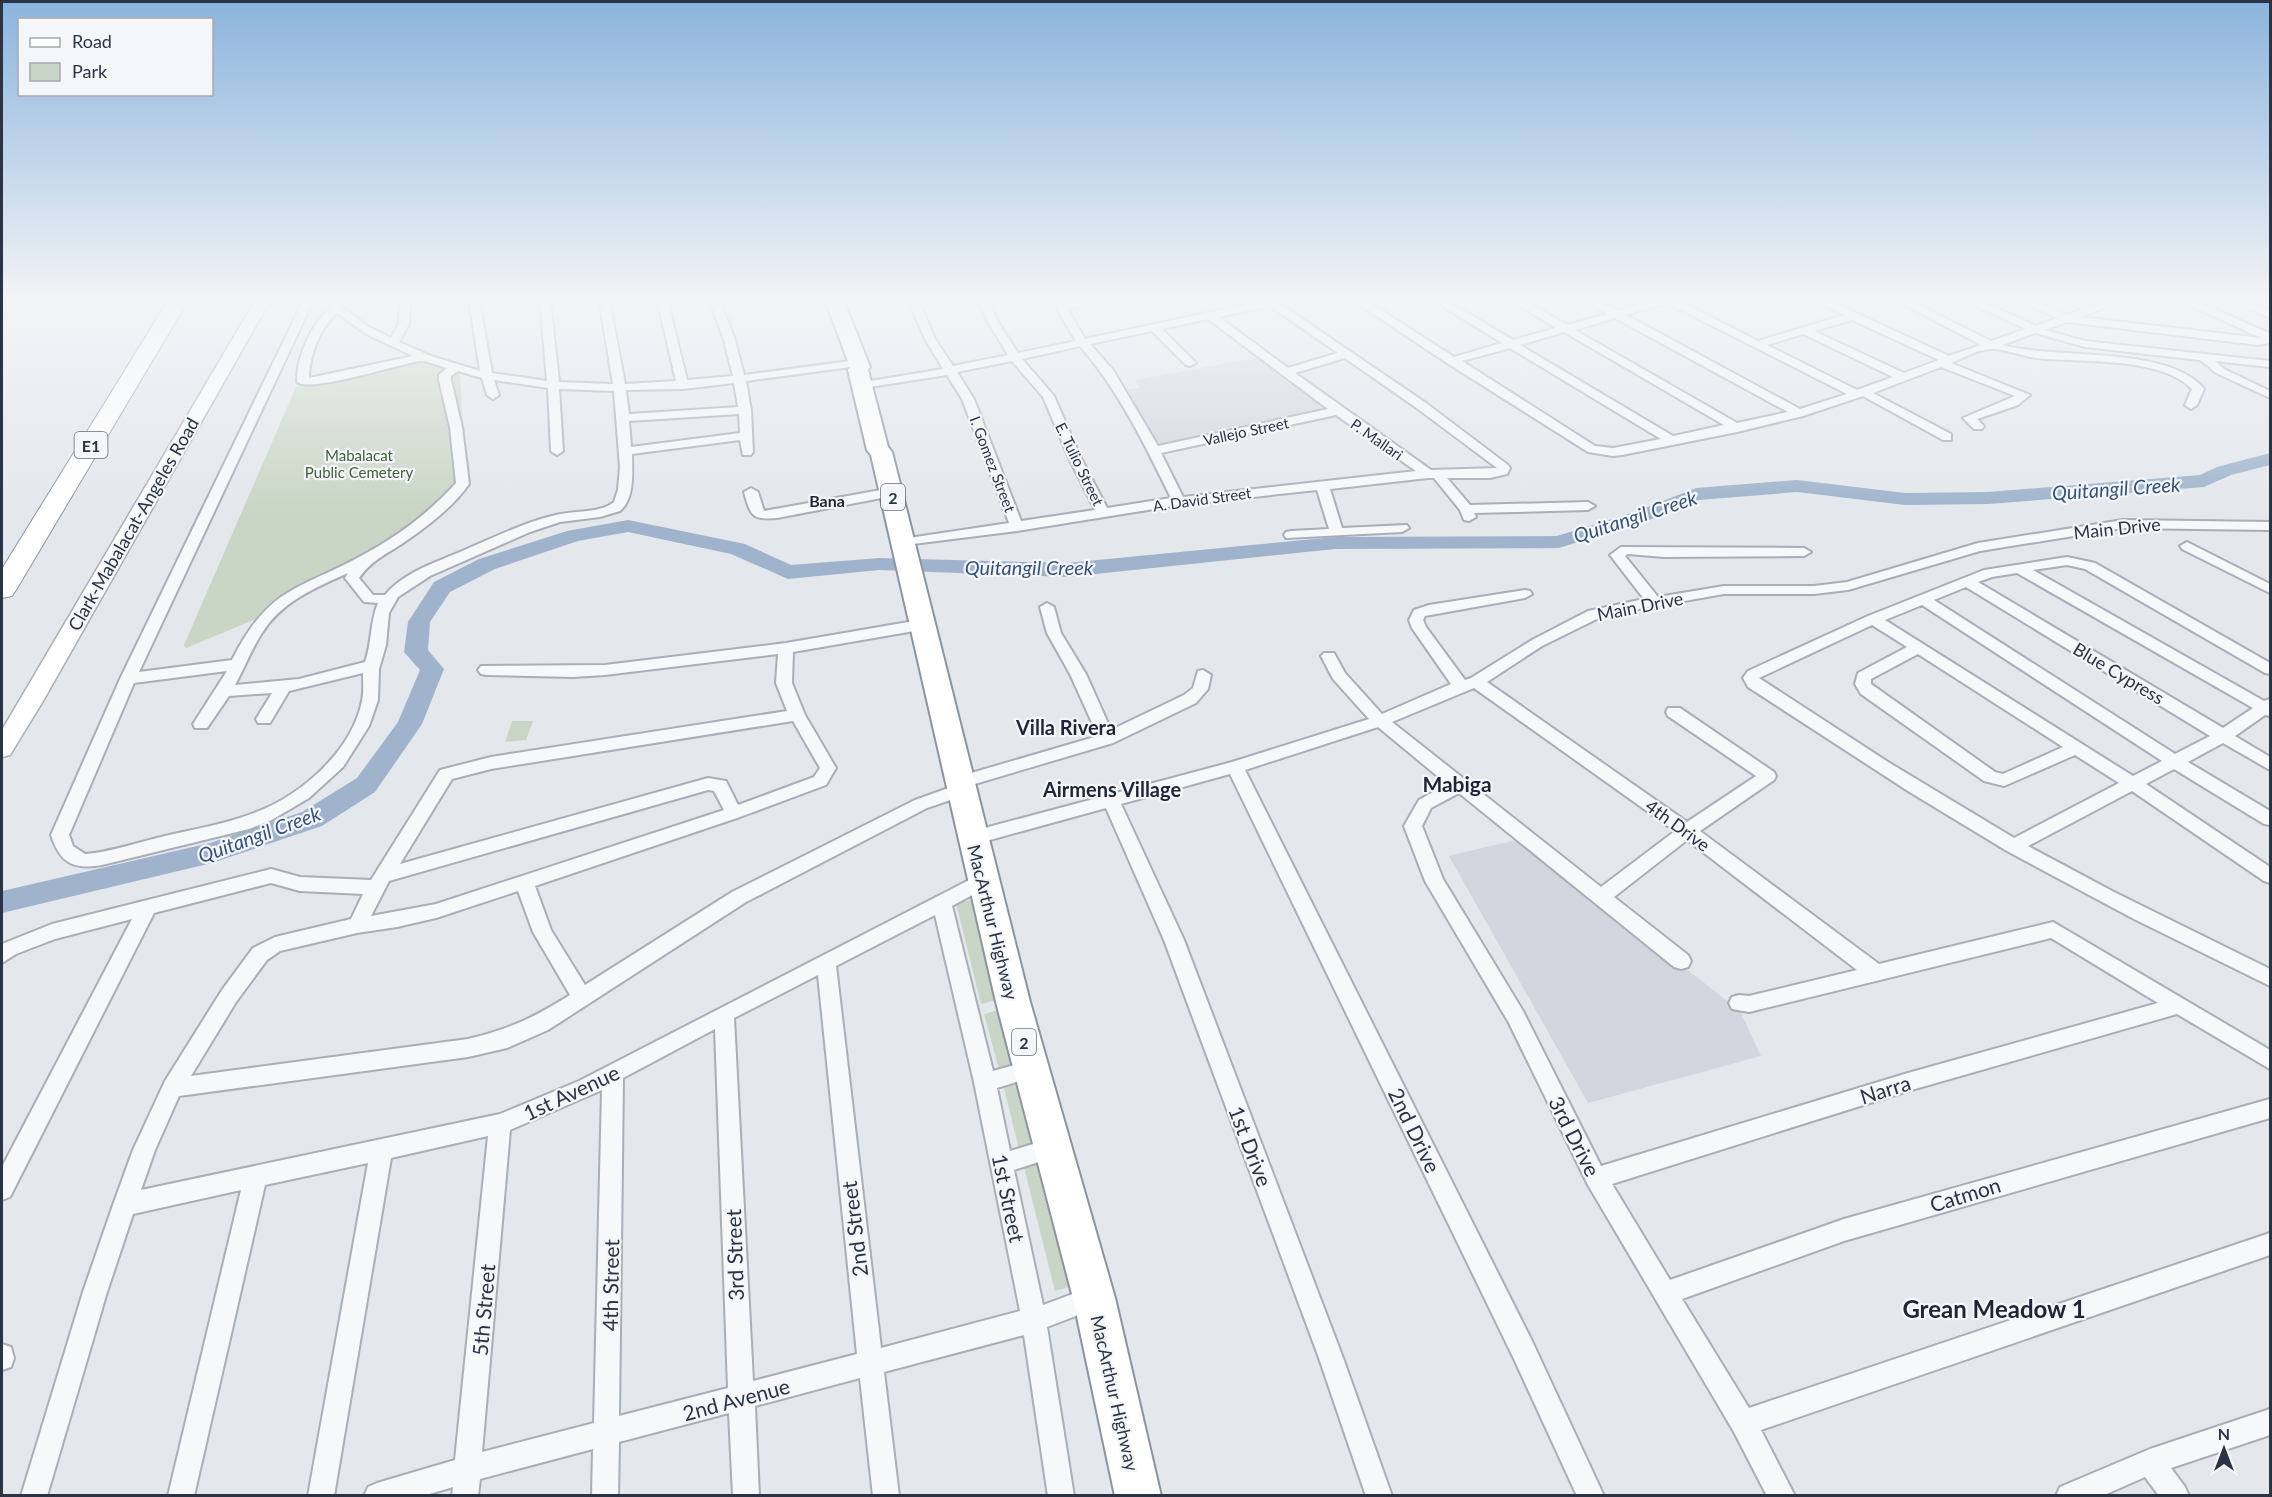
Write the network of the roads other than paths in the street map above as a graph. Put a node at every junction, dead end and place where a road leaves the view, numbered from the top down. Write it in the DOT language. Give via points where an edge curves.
graph roads {
  1 [pos="119,369"];
  2 [pos="137,369"];
  3 [pos="221,369"];
  4 [pos="276,369"];
  5 [pos="305,369"];
  6 [pos="373,369"];
  7 [pos="454,369"];
  8 [pos="458,369"];
  9 [pos="486,369"];
  10 [pos="551,369"];
  11 [pos="617,369"];
  12 [pos="679,369"];
  13 [pos="738,369"];
  14 [pos="955,369"];
  15 [pos="1025,369"];
  16 [pos="1106,369"];
  17 [pos="1283,369"];
  18 [pos="1298,369"];
  19 [pos="1366,369"];
  20 [pos="1464,369"];
  21 [pos="1552,369"];
  22 [pos="1635,369"];
  23 [pos="1717,369"];
  24 [pos="1807,369"];
  25 [pos="1886,369"];
  26 [pos="1928,369"];
  27 [pos="1958,369"];
  28 [pos="2162,369"];
  29 [pos="2217,369"];
  30 [pos="950,370"];
  31 [pos="863,371"];
  32 [pos="1287,372"];
  33 [pos="487,376"];
  34 [pos="1905,378"];
  35 [pos="741,379"];
  36 [pos="551,386"];
  37 [pos="683,386"];
  38 [pos="620,387"];
  39 [pos="1861,394"];
  40 [pos="493,395"];
  41 [pos="2271,396"];
  42 [pos="2191,405"];
  43 [pos="745,410"];
  44 [pos="1338,411"];
  45 [pos="1799,413"];
  46 [pos="621,418"];
  47 [pos="1978,426"];
  48 [pos="1737,428"];
  49 [pos="746,436"];
  50 [pos="1947,437"];
  51 [pos="1671,440"];
  52 [pos="557,451"];
  53 [pos="626,451"];
  54 [pos="1154,451"];
  55 [pos="747,452"];
  56 [pos="1433,475"];
  57 [pos="1322,484"];
  58 [pos="751,492"];
  59 [pos="892,492"];
  60 [pos="1179,501"];
  61 [pos="1588,506"];
  62 [pos="1104,514"];
  63 [pos="2271,526"];
  64 [pos="1017,527"];
  65 [pos="1402,528"];
  66 [pos="1337,532"];
  67 [pos="1291,536"];
  68 [pos="2187,546"];
  69 [pos="903,549"];
  70 [pos="1804,552"];
  71 [pos="2,555"];
  72 [pos="371,556"];
  73 [pos="2018,568"];
  74 [pos="1967,582"];
  75 [pos="2271,589"];
  76 [pos="2,590"];
  77 [pos="1525,594"];
  78 [pos="388,598"];
  79 [pos="1923,599"];
  80 [pos="1654,602"];
  81 [pos="1047,607"];
  82 [pos="1873,619"];
  83 [pos="920,625"];
  84 [pos="786,648"];
  85 [pos="1917,648"];
  86 [pos="1329,656"];
  87 [pos="238,664"];
  88 [pos="372,665"];
  89 [pos="2271,669"];
  90 [pos="486,670"];
  91 [pos="1203,675"];
  92 [pos="128,678"];
  93 [pos="1468,684"];
  94 [pos="284,688"];
  95 [pos="224,691"];
  96 [pos="2269,708"];
  97 [pos="1674,712"];
  98 [pos="797,715"];
  99 [pos="264,719"];
  100 [pos="1380,722"];
  101 [pos="201,724"];
  102 [pos="2223,736"];
  103 [pos="1107,739"];
  104 [pos="2075,748"];
  105 [pos="2,749"];
  106 [pos="2174,761"];
  107 [pos="2271,764"];
  108 [pos="1235,767"];
  109 [pos="2132,783"];
  110 [pos="1461,784"];
  111 [pos="961,786"];
  112 [pos="1111,801"];
  113 [pos="734,813"];
  114 [pos="2271,819"];
  115 [pos="1687,831"];
  116 [pos="972,838"];
  117 [pos="2013,846"];
  118 [pos="2271,876"];
  119 [pos="380,881"];
  120 [pos="983,881"];
  121 [pos="524,882"];
  122 [pos="1600,898"];
  123 [pos="942,903"];
  124 [pos="147,908"];
  125 [pos="357,925"];
  126 [pos="2,955"];
  127 [pos="1681,961"];
  128 [pos="826,962"];
  129 [pos="1877,974"];
  130 [pos="2271,978"];
  131 [pos="582,998"];
  132 [pos="1739,1003"];
  133 [pos="2177,1006"];
  134 [pos="723,1014"];
  135 [pos="2271,1060"];
  136 [pos="1032,1069"];
  137 [pos="613,1074"];
  138 [pos="985,1082"];
  139 [pos="172,1088"];
  140 [pos="2271,1108"];
  141 [pos="500,1124"];
  142 [pos="1053,1149"];
  143 [pos="381,1150"];
  144 [pos="1002,1164"];
  145 [pos="256,1176"];
  146 [pos="1596,1178"];
  147 [pos="2,1190"];
  148 [pos="124,1205"];
  149 [pos="2271,1244"];
  150 [pos="1664,1294"];
  151 [pos="1094,1298"];
  152 [pos="1035,1320"];
  153 [pos="870,1364"];
  154 [pos="740,1397"];
  155 [pos="2271,1422"];
  156 [pos="1743,1423"];
  157 [pos="608,1434"];
  158 [pos="2150,1462"];
  159 [pos="468,1469"];
  160 [pos="34,1496"];
  161 [pos="181,1496"];
  162 [pos="321,1496"];
  163 [pos="377,1496"];
  164 [pos="465,1496"];
  165 [pos="605,1496"];
  166 [pos="746,1496"];
  167 [pos="886,1496"];
  168 [pos="1061,1496"];
  169 [pos="1137,1496"];
  170 [pos="1379,1496"];
  171 [pos="1591,1496"];
  172 [pos="1782,1496"];
  173 [pos="2069,1496"];
  174 [pos="2176,1496"];
  1 -- 71 [label="highway, E1"];
  2 -- 76 [label="highway, E1"];
  3 -- 105 [label="main road, Clark-Mabalacat-Angeles Road"];
  4 -- 92 [label="street"];
  5 -- 6 [label="street" via="303,382"];
  7 -- 72 [label="street" via="445,375 445,380 463,484 420,525"];
  8 -- 33 [label="street"];
  9 -- 33 [label="street"];
  10 -- 36 [label="street"];
  11 -- 38 [label="street"];
  12 -- 37 [label="street"];
  13 -- 35 [label="street"];
  14 -- 30 [label="street"];
  15 -- 62 [label="street, E. Tulio Street" via="1048,396"];
  16 -- 54 [label="street"];
  17 -- 32 [label="street, P. Mallari"];
  18 -- 32 [label="street"];
  19 -- 56 [label="street, A. David Street" via="1504,468 1498,473"];
  20 -- 51 [label="street" via="1592,449 1622,451"];
  21 -- 51 [label="street"];
  22 -- 48 [label="street"];
  23 -- 45 [label="street"];
  24 -- 39 [label="street"];
  25 -- 34 [label="street"];
  26 -- 34 [label="street"];
  27 -- 47 [label="street" via="2010,403 1969,418"];
  28 -- 42 [label="street" via="2195,383 2198,389"];
  29 -- 41 [label="street"];
  30 -- 31 [label="street"];
  30 -- 64 [label="street, I. Gomez Street" via="968,399"];
  31 -- 35 [label="street"];
  31 -- 59 [label="highway, MacArthur Highway / 2" via="858,370"];
  32 -- 44 [label="street, P. Mallari"];
  33 -- 36 [label="street"];
  33 -- 40 [label="street"];
  34 -- 39 [label="street"];
  35 -- 37 [label="street"];
  35 -- 43 [label="street"];
  36 -- 38 [label="street"];
  36 -- 52 [label="street"];
  37 -- 38 [label="street"];
  38 -- 46 [label="street"];
  39 -- 45 [label="street"];
  39 -- 50 [label="street"];
  43 -- 46 [label="street"];
  43 -- 49 [label="street"];
  44 -- 54 [label="street, Vallejo Street"];
  44 -- 56 [label="street, P. Mallari"];
  45 -- 48 [label="street"];
  46 -- 53 [label="street"];
  48 -- 51 [label="street"];
  49 -- 53 [label="street"];
  49 -- 55 [label="street"];
  53 -- 78 [label="street" via="624,496 619,505 526,529 411,580"];
  54 -- 60 [label="street"];
  56 -- 57 [label="street, A. David Street"];
  56 -- 61 [label="street, P. Mallari" via="1468,513"];
  57 -- 60 [label="street, A. David Street"];
  57 -- 66 [label="street"];
  58 -- 59 [label="street" via="760,515"];
  59 -- 69 [label="highway, MacArthur Highway / 2"];
  60 -- 62 [label="street, A. David Street"];
  62 -- 64 [label="street, A. David Street"];
  63 -- 80 [label="street, Main Drive" via="2123,524 1978,548 1848,586 1724,590"];
  64 -- 69 [label="street, A. David Street"];
  65 -- 66 [label="street"];
  66 -- 67 [label="street"];
  68 -- 75 [label="street"];
  69 -- 83 [label="highway, MacArthur Highway / 2"];
  70 -- 80 [label="street" via="1621,552 1617,555"];
  72 -- 78 [label="street" via="352,578 369,599"];
  72 -- 87 [label="street" via="308,586 271,611"];
  73 -- 74 [label="street"];
  73 -- 89 [label="street" via="2067,561 2090,566"];
  73 -- 96 [label="street"];
  74 -- 79 [label="street"];
  74 -- 102 [label="street, Blue Cypress"];
  77 -- 93 [label="street, 4th Drive" via="1419,613 1419,628"];
  78 -- 88 [label="street"];
  79 -- 82 [label="street"];
  79 -- 106 [label="street"];
  80 -- 93 [label="street, Main Drive" via="1593,614"];
  81 -- 103 [label="street" via="1054,633 1078,674"];
  82 -- 85 [label="street"];
  82 -- 117 [label="street" via="1751,678 1910,785"];
  83 -- 84 [label="street"];
  83 -- 111 [label="highway, MacArthur Highway / 2"];
  84 -- 90 [label="street" via="604,670"];
  84 -- 98 [label="street" via="784,683"];
  85 -- 104 [label="street"];
  85 -- 104 [label="street" via="1863,677 1863,684 1990,777 2004,780"];
  86 -- 100 [label="street" via="1338,675"];
  87 -- 92 [label="street"];
  87 -- 95 [label="street"];
  88 -- 92 [label="street" via="369,705 344,756 301,794 245,824 82,861 64,850 60,835"];
  88 -- 94 [label="street" via="326,681"];
  91 -- 103 [label="street" via="1200,692 1190,699"];
  93 -- 100 [label="street, Main Drive"];
  93 -- 115 [label="street, 4th Drive"];
  94 -- 95 [label="street"];
  94 -- 99 [label="street"];
  95 -- 101 [label="street"];
  96 -- 102 [label="street"];
  97 -- 115 [label="street" via="1768,776"];
  98 -- 113 [label="street" via="821,752 828,768 825,775 820,781"];
  98 -- 119 [label="street" via="455,770 441,779"];
  100 -- 108 [label="street, Main Drive"];
  100 -- 110 [label="street"];
  102 -- 106 [label="street"];
  102 -- 107 [label="street, Blue Cypress"];
  103 -- 111 [label="street"];
  104 -- 109 [label="street"];
  106 -- 109 [label="street"];
  106 -- 114 [label="street"];
  108 -- 112 [label="street, Main Drive"];
  108 -- 171 [label="street, 2nd Drive" via="1518,1339"];
  109 -- 117 [label="street"];
  109 -- 118 [label="street"];
  110 -- 122 [label="street"];
  110 -- 146 [label="street, 3rd Drive" via="1425,804 1413,826 1420,849 1434,881 1516,1017"];
  111 -- 116 [label="highway, MacArthur Highway / 2"];
  111 -- 131 [label="street" via="739,897"];
  112 -- 116 [label="street, Main Drive"];
  112 -- 170 [label="street, 1st Drive" via="1174,940"];
  113 -- 119 [label="street" via="720,785 708,784"];
  113 -- 121 [label="street"];
  115 -- 122 [label="street"];
  115 -- 129 [label="street, 4th Drive"];
  116 -- 120 [label="highway, MacArthur Highway / 2"];
  117 -- 130 [label="street" via="2104,896"];
  119 -- 124 [label="street" via="300,885 271,876"];
  119 -- 125 [label="street"];
  120 -- 123 [label="street, 1st Avenue"];
  120 -- 136 [label="highway, MacArthur Highway / 2"];
  121 -- 125 [label="street" via="436,911 397,921"];
  121 -- 131 [label="street" via="542,933"];
  122 -- 127 [label="street"];
  123 -- 128 [label="street, 1st Avenue"];
  123 -- 138 [label="street, 1st Street"];
  124 -- 126 [label="street" via="52,933"];
  124 -- 147 [label="street"];
  125 -- 139 [label="street" via="274,945 260,954"];
  128 -- 134 [label="street, 1st Avenue"];
  128 -- 153 [label="street, 2nd Street"];
  129 -- 132 [label="street" via="1749,1004"];
  129 -- 133 [label="street" via="2053,930"];
  131 -- 139 [label="street" via="541,1024 507,1039 468,1048"];
  133 -- 135 [label="street"];
  133 -- 146 [label="street, Narra" via="1908,1082"];
  134 -- 137 [label="street, 1st Avenue"];
  134 -- 154 [label="street, 3rd Street"];
  136 -- 138 [label="street"];
  136 -- 142 [label="highway, MacArthur Highway / 2"];
  137 -- 141 [label="street, 1st Avenue"];
  137 -- 157 [label="street, 4th Street"];
  138 -- 144 [label="street, 1st Street"];
  139 -- 148 [label="street"];
  140 -- 150 [label="street, Catmon" via="1844,1230"];
  141 -- 143 [label="street, 1st Avenue"];
  141 -- 159 [label="street, 5th Street"];
  142 -- 144 [label="street"];
  142 -- 151 [label="highway, MacArthur Highway / 2"];
  143 -- 145 [label="street, 1st Avenue"];
  143 -- 162 [label="street"];
  144 -- 152 [label="street, 1st Street"];
  145 -- 148 [label="street, 1st Avenue"];
  145 -- 161 [label="street"];
  146 -- 150 [label="street, 3rd Drive"];
  148 -- 160 [label="street"];
  149 -- 156 [label="street"];
  150 -- 156 [label="street, 3rd Drive"];
  151 -- 152 [label="street, 2nd Avenue"];
  151 -- 169 [label="highway, MacArthur Highway / 2"];
  152 -- 153 [label="street, 2nd Avenue"];
  152 -- 168 [label="street, 1st Street"];
  153 -- 154 [label="street, 2nd Avenue"];
  153 -- 167 [label="street, 2nd Street"];
  154 -- 157 [label="street, 2nd Avenue"];
  154 -- 166 [label="street, 3rd Street"];
  155 -- 158 [label="street"];
  156 -- 172 [label="street, 3rd Drive"];
  157 -- 159 [label="street, 2nd Avenue"];
  157 -- 165 [label="street, 4th Street"];
  158 -- 173 [label="street"];
  158 -- 174 [label="street"];
  159 -- 163 [label="street, 2nd Avenue"];
  159 -- 164 [label="street, 5th Street"];
}
